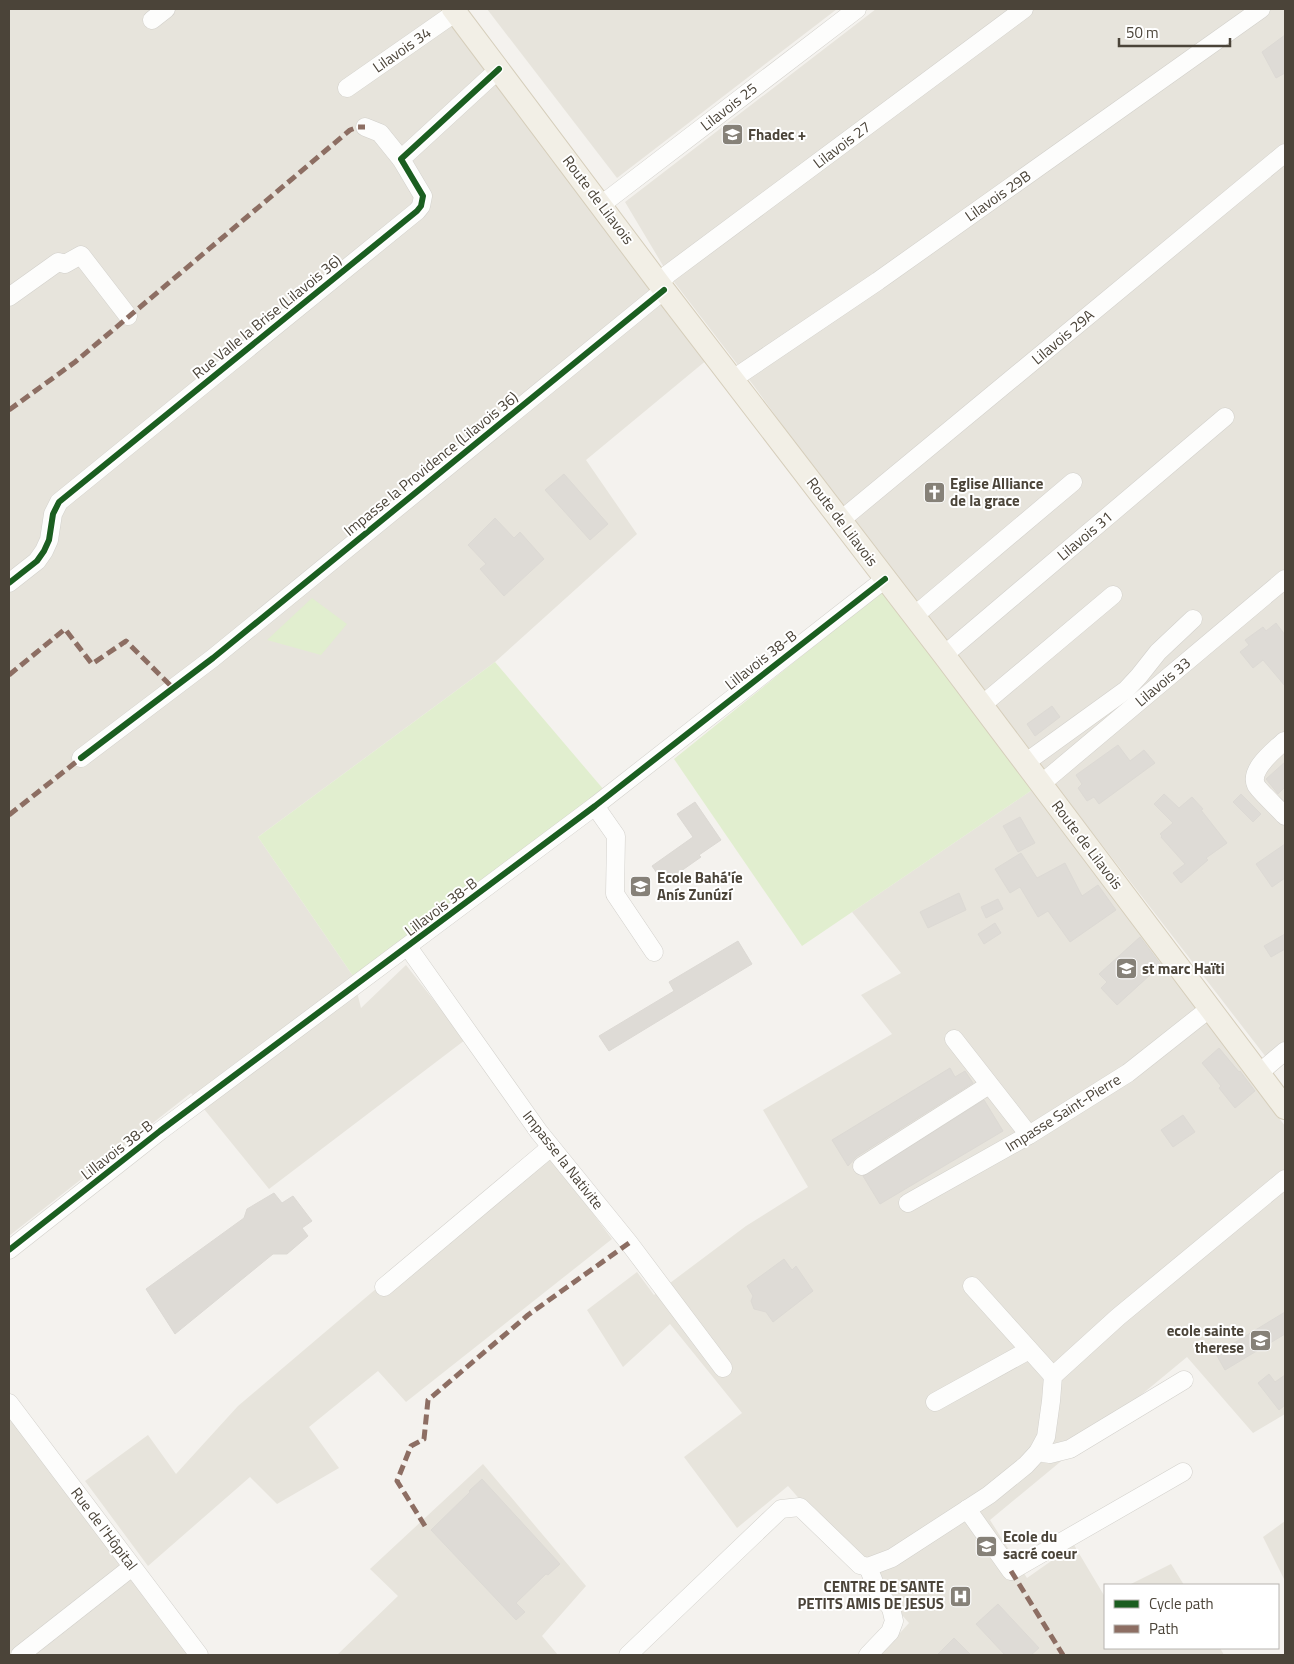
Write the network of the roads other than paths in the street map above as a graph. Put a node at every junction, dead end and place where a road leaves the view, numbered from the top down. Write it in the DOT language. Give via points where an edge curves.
graph roads {
  1 [pos="166,9"];
  2 [pos="857,9"];
  3 [pos="1024,9"];
  4 [pos="1261,9"];
  5 [pos="454,10"];
  6 [pos="152,20"];
  7 [pos="499,69"];
  8 [pos="347,88"];
  9 [pos="365,127"];
  10 [pos="1285,153"];
  11 [pos="401,159"];
  12 [pos="601,205"];
  13 [pos="662,286"];
  14 [pos="9,297"];
  15 [pos="128,316"];
  16 [pos="733,379"];
  17 [pos="1225,417"];
  18 [pos="1073,482"];
  19 [pos="841,520"];
  20 [pos="885,579"];
  21 [pos="1285,580"];
  22 [pos="9,582"];
  23 [pos="1113,595"];
  24 [pos="914,616"];
  25 [pos="1193,619"];
  26 [pos="944,655"];
  27 [pos="982,706"];
  28 [pos="1284,741"];
  29 [pos="80,758"];
  30 [pos="1025,763"];
  31 [pos="1040,784"];
  32 [pos="594,806"];
  33 [pos="1285,816"];
  34 [pos="408,947"];
  35 [pos="654,952"];
  36 [pos="1209,1009"];
  37 [pos="954,1039"];
  38 [pos="1285,1051"];
  39 [pos="1259,1073"];
  40 [pos="989,1085"];
  41 [pos="1285,1108"];
  42 [pos="1029,1135"];
  43 [pos="551,1147"];
  44 [pos="862,1166"];
  45 [pos="1285,1179"];
  46 [pos="908,1203"];
  47 [pos="9,1250"];
  48 [pos="972,1286"];
  49 [pos="384,1287"];
  50 [pos="1029,1350"];
  51 [pos="723,1368"];
  52 [pos="1053,1376"];
  53 [pos="1184,1380"];
  54 [pos="935,1402"];
  55 [pos="9,1403"];
  56 [pos="1038,1452"];
  57 [pos="1183,1472"];
  58 [pos="968,1509"];
  59 [pos="132,1567"];
  60 [pos="868,1567"];
  61 [pos="20,1655"];
  62 [pos="199,1655"];
  63 [pos="628,1655"];
  64 [pos="868,1655"];
  1 -- 6 [label="street"];
  2 -- 12 [label="street, Lilavois 25"];
  3 -- 13 [label="street, Lilavois 27" via="676,268"];
  4 -- 16 [label="street, Lilavois 29B" via="878,281"];
  5 -- 7 [label="main road, Route de Lilavois"];
  5 -- 8 [label="street, Lilavois 34"];
  7 -- 11 [label="street"];
  7 -- 12 [label="main road, Route de Lilavois"];
  9 -- 11 [label="street, Rue Valle la Brise (Lilavois 36)" via="380,133"];
  10 -- 19 [label="street, Lilavois 29A"];
  11 -- 22 [label="street, Rue Valle la Brise (Lilavois 36)" via="423,196 418,211 59,502 44,551 37,561"];
  12 -- 13 [label="main road, Route de Lilavois"];
  13 -- 16 [label="main road, Route de Lilavois"];
  13 -- 29 [label="street, Impasse la Providence (Lilavois 36)" via="213,658"];
  14 -- 15 [label="street" via="58,262 65,264 80,255"];
  16 -- 19 [label="main road, Route de Lilavois"];
  17 -- 26 [label="street, Lilavois 31"];
  18 -- 24 [label="street"];
  19 -- 20 [label="main road, Route de Lilavois"];
  20 -- 24 [label="main road, Route de Lilavois"];
  20 -- 32 [label="street, Lillavois 38-B"];
  21 -- 31 [label="street, Lilavois 33"];
  23 -- 27 [label="street"];
  24 -- 26 [label="main road, Route de Lilavois"];
  25 -- 30 [label="street" via="1158,652 1126,690"];
  26 -- 27 [label="main road, Route de Lilavois"];
  27 -- 30 [label="main road, Route de Lilavois"];
  28 -- 33 [label="street" via="1255,775 1256,785"];
  30 -- 31 [label="main road, Route de Lilavois"];
  31 -- 36 [label="main road, Route de Lilavois"];
  32 -- 34 [label="street, Lillavois 38-B"];
  32 -- 35 [label="street" via="616,836 615,894"];
  34 -- 43 [label="street, Impasse la Nativite"];
  34 -- 47 [label="street, Lillavois 38-B" via="160,1131"];
  36 -- 39 [label="main road, Route de Lilavois"];
  36 -- 42 [label="street, Impasse Saint-Pierre" via="1128,1073"];
  37 -- 40 [label="street"];
  38 -- 39 [label="street"];
  39 -- 41 [label="main road, Route de Lilavois"];
  40 -- 42 [label="street"];
  40 -- 44 [label="street"];
  42 -- 46 [label="street, Impasse Saint-Pierre"];
  43 -- 49 [label="street"];
  43 -- 51 [label="street, Impasse la Nativite" via="629,1243"];
  45 -- 52 [label="street" via="1118,1317"];
  48 -- 50 [label="street"];
  50 -- 52 [label="street"];
  50 -- 54 [label="street"];
  52 -- 56 [label="street" via="1046,1436"];
  53 -- 56 [label="street" via="1070,1450 1050,1454"];
  55 -- 59 [label="street, Rue de l'Hôpital"];
  56 -- 58 [label="street" via="1026,1465"];
  57 -- 58 [label="street" via="1011,1571"];
  58 -- 60 [label="street" via="892,1558"];
  59 -- 61 [label="street"];
  59 -- 62 [label="street, Rue de l'Hôpital"];
  60 -- 63 [label="street" via="860,1565 800,1507 781,1509"];
  60 -- 64 [label="street" via="878,1592 891,1608 894,1621 890,1632"];
}
